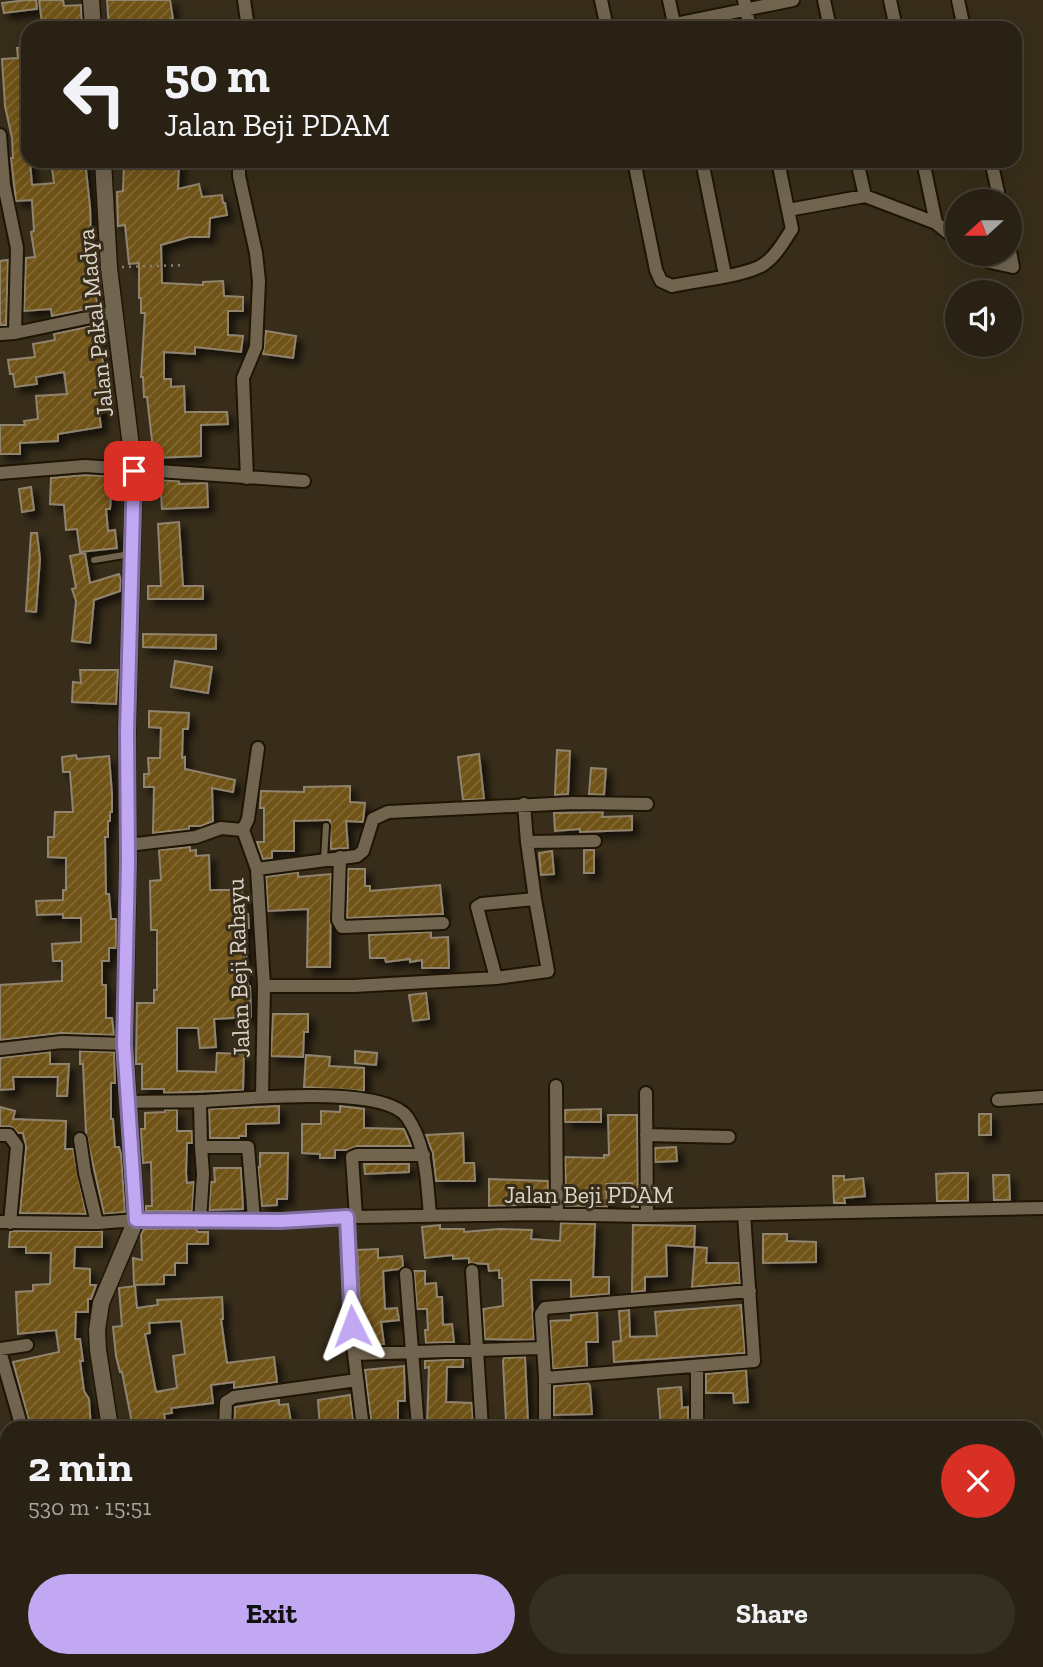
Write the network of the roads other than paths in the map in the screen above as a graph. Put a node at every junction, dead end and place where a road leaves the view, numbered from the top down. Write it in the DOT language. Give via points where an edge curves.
graph roads {
  1 [pos="91,0"];
  2 [pos="244,0"];
  3 [pos="601,0"];
  4 [pos="669,0"];
  5 [pos="793,0"];
  6 [pos="824,0"];
  7 [pos="890,0"];
  8 [pos="958,0"];
  9 [pos="745,5"];
  10 [pos="92,21"];
  11 [pos="246,21"];
  12 [pos="606,21"];
  13 [pos="674,21"];
  14 [pos="692,21"];
  15 [pos="828,21"];
  16 [pos="894,21"];
  17 [pos="962,21"];
  18 [pos="0,135"];
  19 [pos="103,168"];
  20 [pos="239,168"];
  21 [pos="635,168"];
  22 [pos="703,168"];
  23 [pos="779,168"];
  24 [pos="859,168"];
  25 [pos="924,168"];
  26 [pos="993,168"];
  27 [pos="2,186"];
  28 [pos="997,189"];
  29 [pos="865,196"];
  30 [pos="788,210"];
  31 [pos="936,223"];
  32 [pos="945,230"];
  33 [pos="726,275"];
  34 [pos="115,312"];
  35 [pos="15,333"];
  36 [pos="0,334"];
  37 [pos="134,471"];
  38 [pos="0,473"];
  39 [pos="247,478"];
  40 [pos="304,481"];
  41 [pos="130,554"];
  42 [pos="94,560"];
  43 [pos="258,748"];
  44 [pos="524,804"];
  45 [pos="647,804"];
  46 [pos="326,826"];
  47 [pos="243,830"];
  48 [pos="594,841"];
  49 [pos="527,842"];
  50 [pos="128,845"];
  51 [pos="340,857"];
  52 [pos="324,859"];
  53 [pos="257,869"];
  54 [pos="535,899"];
  55 [pos="443,923"];
  56 [pos="496,978"];
  57 [pos="264,986"];
  58 [pos="124,1044"];
  59 [pos="0,1049"];
  60 [pos="556,1086"];
  61 [pos="646,1093"];
  62 [pos="262,1097"];
  63 [pos="1043,1097"];
  64 [pos="998,1100"];
  65 [pos="200,1101"];
  66 [pos="127,1102"];
  67 [pos="0,1135"];
  68 [pos="646,1135"];
  69 [pos="729,1137"];
  70 [pos="80,1139"];
  71 [pos="201,1147"];
  72 [pos="424,1155"];
  73 [pos="1043,1208"];
  74 [pos="744,1214"];
  75 [pos="557,1215"];
  76 [pos="430,1216"];
  77 [pos="647,1216"];
  78 [pos="351,1217"];
  79 [pos="254,1219"];
  80 [pos="136,1220"];
  81 [pos="200,1221"];
  82 [pos="5,1222"];
  83 [pos="97,1223"];
  84 [pos="472,1271"];
  85 [pos="406,1274"];
  86 [pos="750,1291"];
  87 [pos="27,1345"];
  88 [pos="542,1348"];
  89 [pos="477,1349"];
  90 [pos="0,1350"];
  91 [pos="412,1351"];
  92 [pos="354,1354"];
  93 [pos="697,1367"];
  94 [pos="545,1378"];
  95 [pos="357,1380"];
  96 [pos="20,1421"];
  97 [pos="109,1421"];
  98 [pos="225,1421"];
  99 [pos="362,1421"];
  100 [pos="417,1421"];
  101 [pos="482,1421"];
  102 [pos="545,1421"];
  103 [pos="697,1421"];
  1 -- 10 [label="street"];
  2 -- 11 [label="street"];
  3 -- 12 [label="street"];
  4 -- 13 [label="street"];
  5 -- 9 [label="street"];
  6 -- 15 [label="street"];
  7 -- 16 [label="street"];
  8 -- 17 [label="street"];
  9 -- 14 [label="street"];
  18 -- 27 [label="street"];
  19 -- 34 [label="street, Jalan Pakal Madya"];
  20 -- 39 [label="street" via="259,281 256,346 243,378"];
  21 -- 33 [label="street" via="661,281 672,286"];
  22 -- 33 [label="street"];
  23 -- 30 [label="street"];
  24 -- 29 [label="street"];
  25 -- 31 [label="street"];
  26 -- 28 [label="street"];
  27 -- 35 [label="street" via="18,248"];
  29 -- 30 [label="street"];
  29 -- 31 [label="street"];
  30 -- 33 [label="street" via="792,229 764,264"];
  31 -- 32 [label="street"];
  34 -- 35 [label="street"];
  34 -- 37 [label="street, Jalan Pakal Madya"];
  35 -- 36 [label="street"];
  37 -- 38 [label="street" via="85,466"];
  37 -- 39 [label="street"];
  37 -- 41 [label="street, Jalan Pakal Madya"];
  39 -- 40 [label="street"];
  41 -- 42 [label="lane"];
  41 -- 50 [label="street, Jalan Pakal Madya"];
  43 -- 47 [label="street"];
  44 -- 45 [label="street"];
  44 -- 49 [label="street"];
  44 -- 51 [label="street" via="379,814 360,854"];
  46 -- 52 [label="lane"];
  47 -- 50 [label="street" via="221,828 195,837"];
  47 -- 53 [label="street, Jalan Beji Rahayu"];
  48 -- 49 [label="street"];
  49 -- 54 [label="street"];
  50 -- 58 [label="street, Jalan Pakal Madya"];
  51 -- 52 [label="street"];
  51 -- 55 [label="street" via="338,920 342,927"];
  52 -- 53 [label="street"];
  53 -- 57 [label="street, Jalan Beji Rahayu"];
  54 -- 56 [label="street" via="548,971"];
  54 -- 56 [label="street" via="477,907"];
  56 -- 57 [label="street"];
  57 -- 62 [label="street, Jalan Beji Rahayu"];
  58 -- 59 [label="street" via="62,1042"];
  58 -- 66 [label="street, Jalan Pakal Madya"];
  60 -- 75 [label="street"];
  61 -- 68 [label="street"];
  62 -- 65 [label="street"];
  62 -- 72 [label="street" via="343,1097 396,1106 407,1117"];
  63 -- 64 [label="street"];
  65 -- 66 [label="street"];
  65 -- 71 [label="street"];
  66 -- 80 [label="street, Jalan Pakal Madya"];
  67 -- 82 [label="street" via="9,1135 17,1146"];
  68 -- 69 [label="street"];
  68 -- 77 [label="street"];
  70 -- 83 [label="street"];
  71 -- 79 [label="street" via="248,1147"];
  71 -- 81 [label="street"];
  72 -- 76 [label="street"];
  72 -- 78 [label="street" via="352,1157"];
  73 -- 74 [label="street, Jalan Beji PDAM"];
  74 -- 77 [label="street, Jalan Beji PDAM"];
  74 -- 86 [label="street"];
  75 -- 76 [label="street, Jalan Beji PDAM"];
  75 -- 77 [label="street, Jalan Beji PDAM"];
  76 -- 78 [label="street, Jalan Beji PDAM"];
  78 -- 79 [label="street, Jalan Beji PDAM"];
  78 -- 92 [label="street"];
  79 -- 81 [label="street, Jalan Beji PDAM"];
  80 -- 81 [label="street, Jalan Beji PDAM"];
  80 -- 83 [label="street, Jalan Beji PDAM"];
  80 -- 97 [label="street" via="101,1303 97,1330"];
  82 -- 83 [label="street, Jalan Beji PDAM"];
  84 -- 89 [label="street"];
  85 -- 91 [label="street"];
  86 -- 88 [label="street" via="545,1308 541,1314"];
  86 -- 93 [label="street" via="752,1362"];
  87 -- 90 [label="street"];
  88 -- 89 [label="street"];
  88 -- 94 [label="street"];
  89 -- 91 [label="street"];
  89 -- 101 [label="street"];
  90 -- 96 [label="street"];
  91 -- 92 [label="street"];
  91 -- 100 [label="street"];
  92 -- 95 [label="street"];
  93 -- 94 [label="street"];
  93 -- 103 [label="street"];
  94 -- 102 [label="street"];
  95 -- 98 [label="street" via="234,1397 226,1402"];
  95 -- 99 [label="street"];
}
